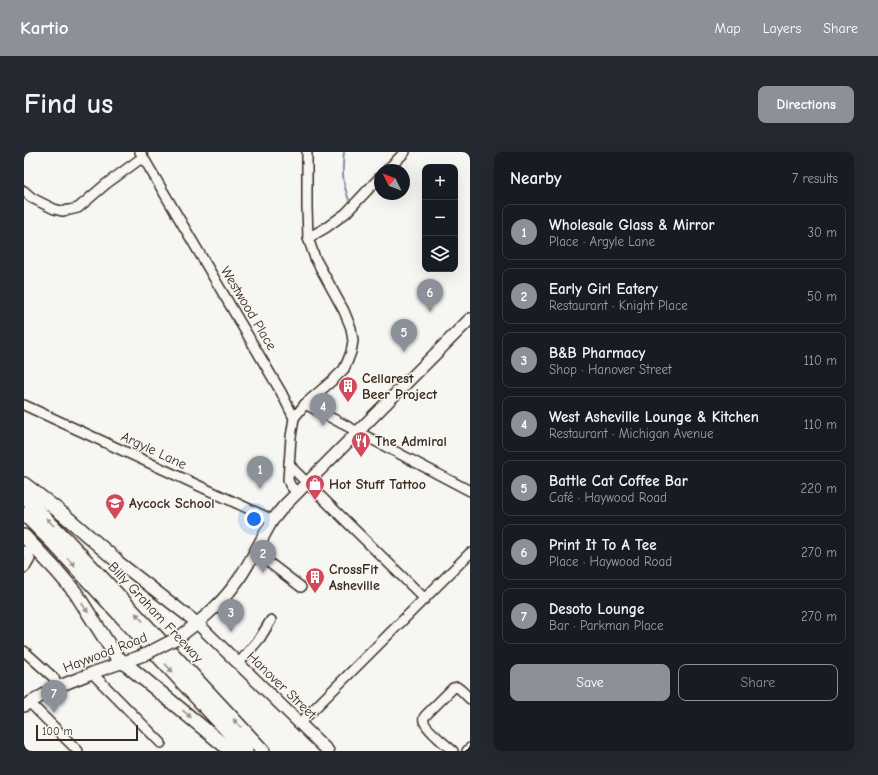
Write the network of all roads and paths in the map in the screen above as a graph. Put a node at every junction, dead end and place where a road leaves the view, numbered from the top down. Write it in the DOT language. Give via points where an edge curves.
graph roads {
  1 [pos="307,152"];
  2 [pos="405,152"];
  3 [pos="142,155"];
  4 [pos="393,164"];
  5 [pos="374,183"];
  6 [pos="24,191"];
  7 [pos="308,238"];
  8 [pos="470,319"];
  9 [pos="306,404"];
  10 [pos="24,405"];
  11 [pos="294,418"];
  12 [pos="358,432"];
  13 [pos="289,463"];
  14 [pos="307,482"];
  15 [pos="24,484"];
  16 [pos="297,492"];
  17 [pos="470,492"];
  18 [pos="24,497"];
  19 [pos="24,514"];
  20 [pos="273,520"];
  21 [pos="24,536"];
  22 [pos="24,551"];
  23 [pos="255,552"];
  24 [pos="468,558"];
  25 [pos="116,560"];
  26 [pos="24,568"];
  27 [pos="301,586"];
  28 [pos="425,599"];
  29 [pos="271,620"];
  30 [pos="197,624"];
  31 [pos="24,650"];
  32 [pos="124,662"];
  33 [pos="239,663"];
  34 [pos="92,673"];
  35 [pos="57,687"];
  36 [pos="470,699"];
  37 [pos="27,704"];
  38 [pos="300,723"];
  39 [pos="162,743"];
  40 [pos="470,748"];
  41 [pos="78,751"];
  42 [pos="231,751"];
  43 [pos="246,751"];
  44 [pos="264,751"];
  45 [pos="328,751"];
  46 [pos="453,751"];
  47 [pos="467,751"];
  1 -- 7 [label="street"];
  2 -- 4 [label="street"];
  3 -- 6 [label="street" via="78,208 62,211 54,209"];
  3 -- 11 [label="street, Westwood Place"];
  5 -- 7 [label="street" via="346,213"];
  7 -- 9 [label="street" via="315,258 344,311 353,341 344,369"];
  8 -- 12 [label="main road, Haywood Road"];
  9 -- 11 [label="street"];
  9 -- 12 [label="street"];
  10 -- 20 [label="street, Argyle Lane"];
  11 -- 13 [label="street"];
  12 -- 14 [label="main road, Haywood Road"];
  12 -- 17 [label="street"];
  13 -- 14 [label="street"];
  13 -- 16 [label="street" via="288,480"];
  14 -- 16 [label="main road, Haywood Road"];
  14 -- 28 [label="street"];
  15 -- 25 [label="highway"];
  16 -- 20 [label="main road, Haywood Road"];
  44 -- 18 [label="highway, Billy Graham Freeway, one-way"];
  19 -- 43 [label="highway, Billy Graham Freeway, one-way"];
  20 -- 23 [label="main road, Haywood Road"];
  21 -- 32 [label="highway, one-way" via="75,592 116,656"];
  22 -- 26 [label="street" via="30,559"];
  23 -- 27 [label="street"];
  23 -- 30 [label="main road, Haywood Road" via="234,586"];
  24 -- 28 [label="street"];
  25 -- 30 [label="main road, Hanover Street"];
  28 -- 38 [label="street"];
  29 -- 33 [label="street"];
  30 -- 32 [label="main road, Haywood Road, bridge" via="179,637"];
  30 -- 33 [label="main road, Hanover Street"];
  31 -- 35 [label="street" via="54,678"];
  32 -- 34 [label="main road, Haywood Road"];
  32 -- 42 [label="highway, one-way"];
  33 -- 38 [label="main road, Hanover Street"];
  34 -- 35 [label="main road, Haywood Road"];
  34 -- 39 [label="street"];
  35 -- 37 [label="main road, Haywood Road"];
  36 -- 46 [label="street" via="457,687 453,688 423,719 427,728"];
  37 -- 41 [label="street"];
  38 -- 45 [label="main road, Hanover Street"];
  40 -- 47 [label="street"];
}
